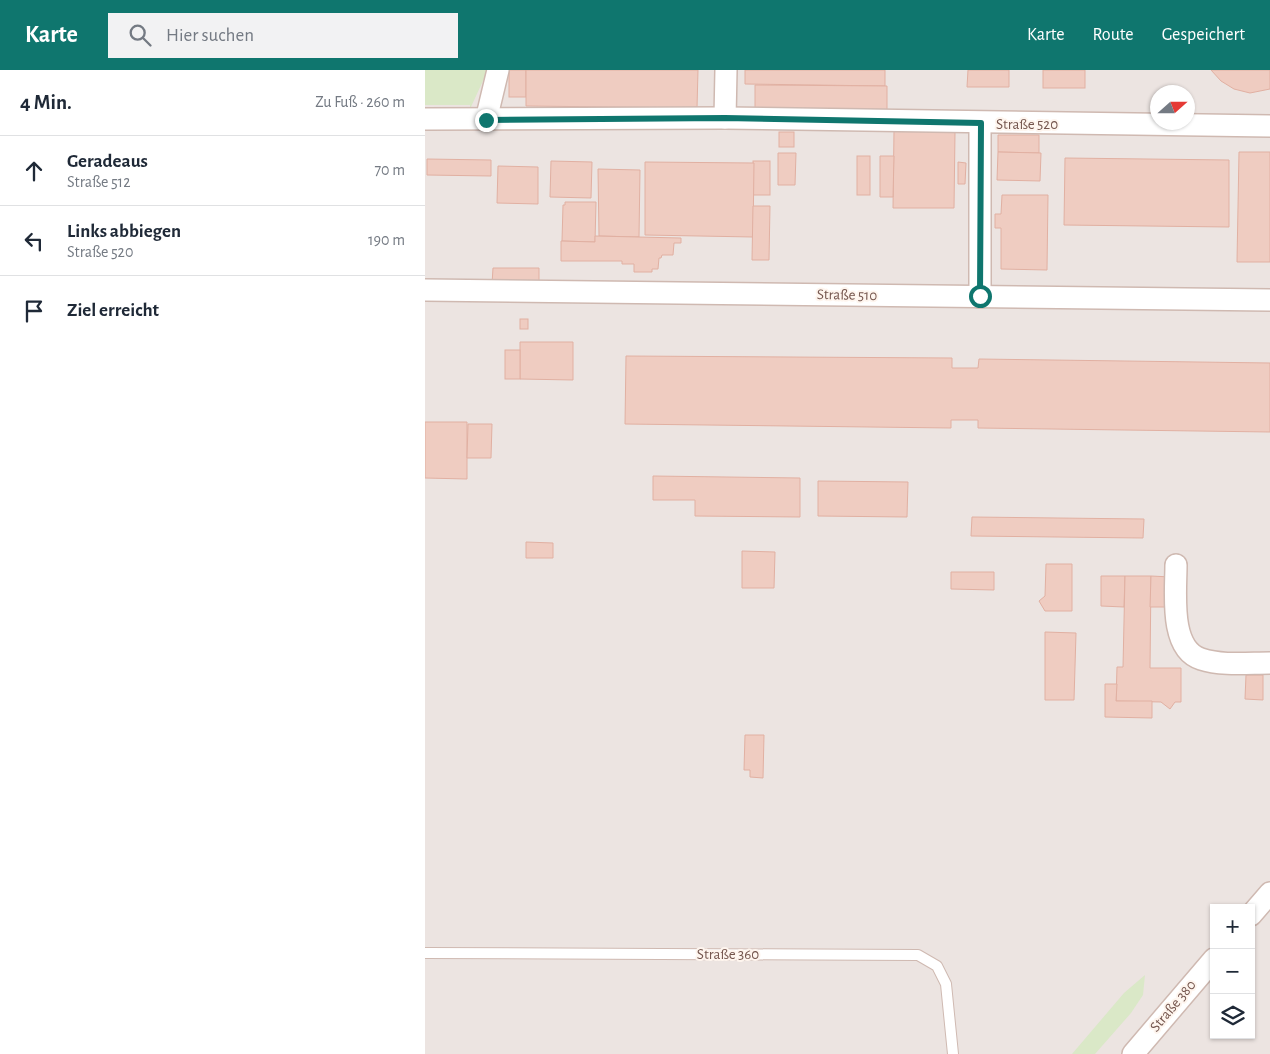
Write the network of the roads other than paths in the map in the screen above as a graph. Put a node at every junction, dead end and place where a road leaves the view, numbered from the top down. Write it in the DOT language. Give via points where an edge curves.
graph roads {
  1 [pos="498,70"];
  2 [pos="726,70"];
  3 [pos="725,118"];
  4 [pos="425,119"];
  5 [pos="486,120"];
  6 [pos="981,123"];
  7 [pos="1270,126"];
  8 [pos="425,290"];
  9 [pos="980,296"];
  10 [pos="1270,300"];
  11 [pos="1176,565"];
  12 [pos="1270,664"];
  13 [pos="1270,892"];
  14 [pos="1255,910"];
  15 [pos="425,953"];
  16 [pos="1210,964"];
  17 [pos="1139,1052"];
  18 [pos="953,1054"];
  1 -- 5 [label="street"];
  2 -- 3 [label="street"];
  3 -- 5 [label="street, Straße 520"];
  3 -- 6 [label="street, Straße 520"];
  4 -- 5 [label="street, Straße 520"];
  6 -- 7 [label="street, Straße 520"];
  6 -- 9 [label="street"];
  8 -- 9 [label="street, Straße 510"];
  9 -- 10 [label="street, Straße 510"];
  11 -- 12 [label="street" via="1176,624 1184,646 1199,659 1217,663"];
  13 -- 14 [label="street"];
  15 -- 18 [label="lane, Straße 360" via="918,955 937,966 946,984"];
  16 -- 17 [label="street, Straße 380"];
}
